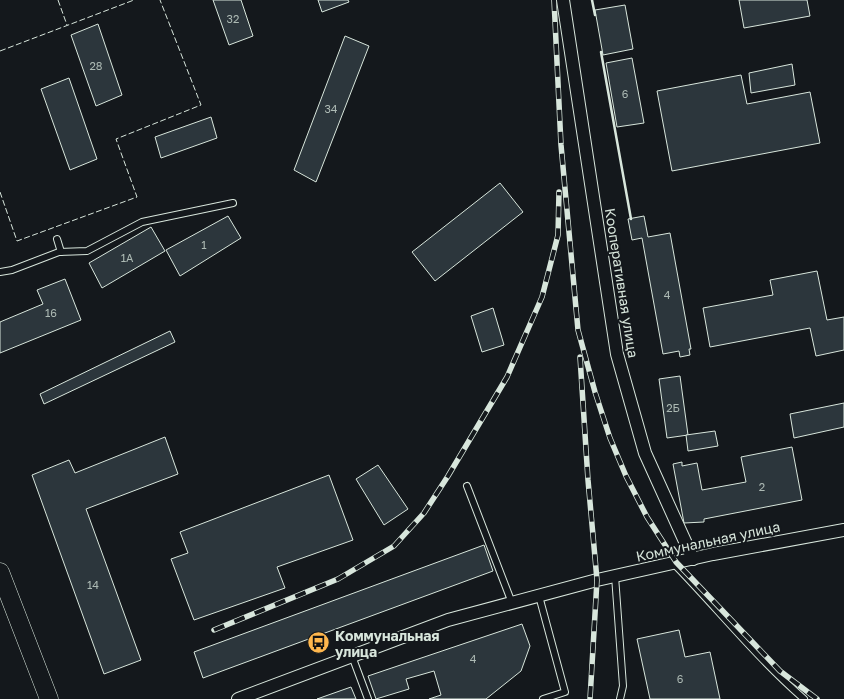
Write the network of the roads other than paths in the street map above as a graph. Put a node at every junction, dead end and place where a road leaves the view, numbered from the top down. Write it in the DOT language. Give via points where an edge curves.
graph roads {
  1 [pos="564,0"];
  2 [pos="233,203"];
  3 [pos="57,239"];
  4 [pos="61,252"];
  5 [pos="0,272"];
  6 [pos="467,486"];
  7 [pos="844,530"];
  8 [pos="692,559"];
  9 [pos="673,563"];
  10 [pos="615,576"];
  11 [pos="1,578"];
  12 [pos="539,596"];
  13 [pos="512,603"];
  14 [pos="352,656"];
  15 [pos="49,699"];
  16 [pos="238,699"];
  17 [pos="368,699"];
  18 [pos="543,699"];
  19 [pos="620,699"];
  20 [pos="804,699"];
  1 -- 8 [label="street, Кооперативная улица" via="617,354 646,453"];
  2 -- 4 [label="lane" via="142,222 87,251"];
  3 -- 4 [label="lane"];
  4 -- 5 [label="lane"];
  6 -- 13 [label="lane"];
  7 -- 8 [label="street, Коммунальная улица"];
  8 -- 9 [label="street, Коммунальная улица"];
  9 -- 10 [label="street, Коммунальная улица"];
  9 -- 20 [label="lane" via="774,672"];
  10 -- 12 [label="street, Коммунальная улица"];
  10 -- 19 [label="lane" via="623,686"];
  11 -- 15 [label="main road"];
  12 -- 13 [label="street, Коммунальная улица"];
  12 -- 18 [label="lane" via="565,692"];
  13 -- 14 [label="street, Коммунальная улица" via="448,620"];
  14 -- 16 [label="street, Коммунальная улица"];
  14 -- 17 [label="lane"];
}
